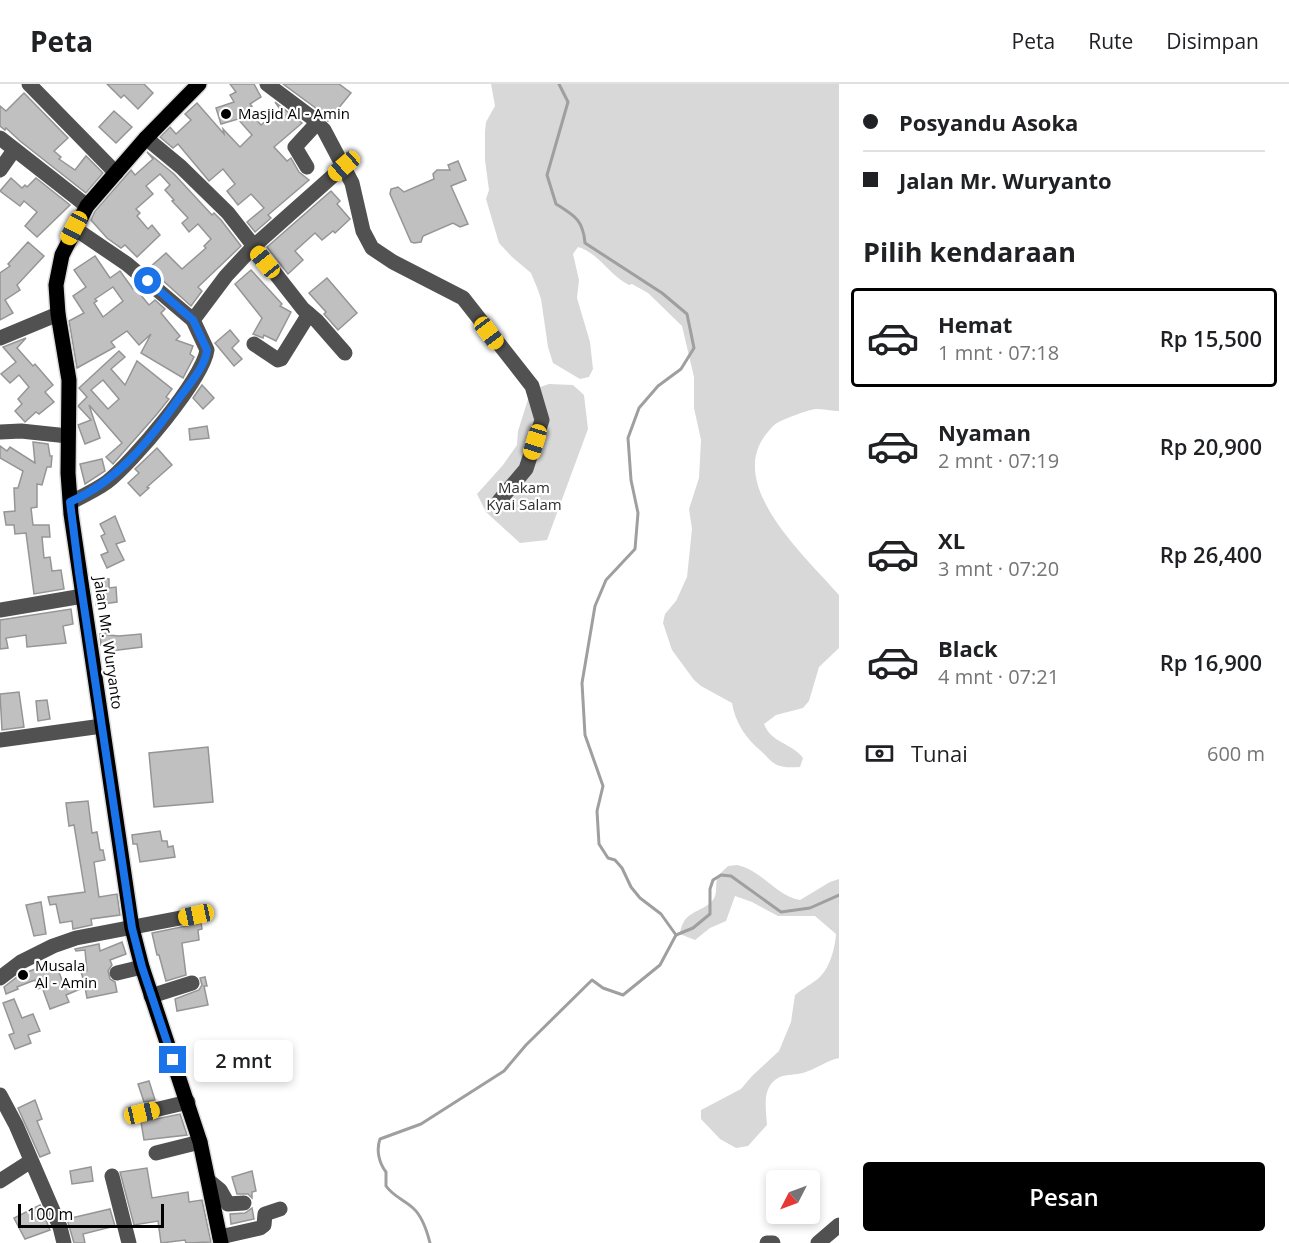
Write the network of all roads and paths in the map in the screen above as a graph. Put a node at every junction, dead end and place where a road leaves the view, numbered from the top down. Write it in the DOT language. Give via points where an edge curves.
graph roads {
  1 [pos="199,84"];
  2 [pos="267,84"];
  3 [pos="33,88"];
  4 [pos="317,123"];
  5 [pos="0,138"];
  6 [pos="146,138"];
  7 [pos="14,150"];
  8 [pos="344,166"];
  9 [pos="307,167"];
  10 [pos="0,170"];
  11 [pos="116,173"];
  12 [pos="87,206"];
  13 [pos="74,228"];
  14 [pos="253,247"];
  15 [pos="58,314"];
  16 [pos="309,314"];
  17 [pos="193,320"];
  18 [pos="0,338"];
  19 [pos="254,344"];
  20 [pos="345,353"];
  21 [pos="0,432"];
  22 [pos="68,436"];
  23 [pos="499,501"];
  24 [pos="70,502"];
  25 [pos="83,596"];
  26 [pos="0,610"];
  27 [pos="102,726"];
  28 [pos="0,740"];
  29 [pos="196,915"];
  30 [pos="132,928"];
  31 [pos="142,967"];
  32 [pos="117,973"];
  33 [pos="0,978"];
  34 [pos="192,983"];
  35 [pos="152,996"];
  36 [pos="0,1095"];
  37 [pos="188,1102"];
  38 [pos="142,1113"];
  39 [pos="200,1142"];
  40 [pos="156,1153"];
  41 [pos="31,1161"];
  42 [pos="112,1176"];
  43 [pos="209,1180"];
  44 [pos="0,1181"];
  45 [pos="244,1203"];
  46 [pos="280,1209"];
  47 [pos="839,1225"];
  48 [pos="220,1240"];
  49 [pos="64,1243"];
  50 [pos="129,1243"];
  51 [pos="767,1243"];
  52 [pos="773,1243"];
  53 [pos="818,1243"];
  1 -- 6 [label="main road, Jalan Mr. Wuryanto"];
  2 -- 4 [label="street"];
  3 -- 11 [label="street"];
  4 -- 8 [label="street"];
  4 -- 9 [label="street" via="295,147"];
  5 -- 7 [label="street"];
  6 -- 11 [label="main road, Jalan Mr. Wuryanto"];
  6 -- 14 [label="street" via="228,213"];
  7 -- 10 [label="street"];
  7 -- 12 [label="street"];
  8 -- 14 [label="street"];
  8 -- 23 [label="street" via="363,231 372,248 463,298 532,386 542,420 526,470"];
  11 -- 12 [label="main road, Jalan Mr. Wuryanto"];
  12 -- 13 [label="main road, Jalan Mr. Wuryanto"];
  13 -- 15 [label="main road, Jalan Mr. Wuryanto" via="59,267"];
  13 -- 17 [label="street" via="127,264"];
  14 -- 16 [label="street"];
  14 -- 17 [label="street"];
  15 -- 18 [label="street"];
  15 -- 22 [label="main road, Jalan Mr. Wuryanto" via="69,380"];
  16 -- 19 [label="street" via="281,359"];
  16 -- 20 [label="street"];
  17 -- 24 [label="street" via="207,350 171,411 135,456 108,481"];
  21 -- 22 [label="street"];
  22 -- 24 [label="main road, Jalan Mr. Wuryanto"];
  24 -- 25 [label="main road, Jalan Mr. Wuryanto"];
  25 -- 26 [label="street"];
  25 -- 27 [label="main road, Jalan Mr. Wuryanto"];
  27 -- 28 [label="street"];
  27 -- 30 [label="main road, Jalan Mr. Wuryanto"];
  29 -- 30 [label="street"];
  30 -- 31 [label="main road, Jalan Mr. Wuryanto"];
  30 -- 33 [label="street" via="53,946"];
  31 -- 32 [label="street"];
  31 -- 35 [label="main road, Jalan Mr. Wuryanto"];
  34 -- 35 [label="street"];
  35 -- 37 [label="main road, Jalan Mr. Wuryanto"];
  36 -- 41 [label="street"];
  37 -- 38 [label="street"];
  37 -- 39 [label="main road, Jalan Mr. Wuryanto"];
  39 -- 40 [label="street"];
  39 -- 43 [label="main road, Jalan Mr. Wuryanto"];
  41 -- 44 [label="street"];
  41 -- 49 [label="street"];
  42 -- 50 [label="street"];
  43 -- 45 [label="street" via="228,1204"];
  43 -- 48 [label="main road, Jalan Mr. Wuryanto"];
  46 -- 48 [label="street" via="265,1214 260,1228"];
  47 -- 53 [label="street"];
  51 -- 52 [label="street"];
}
